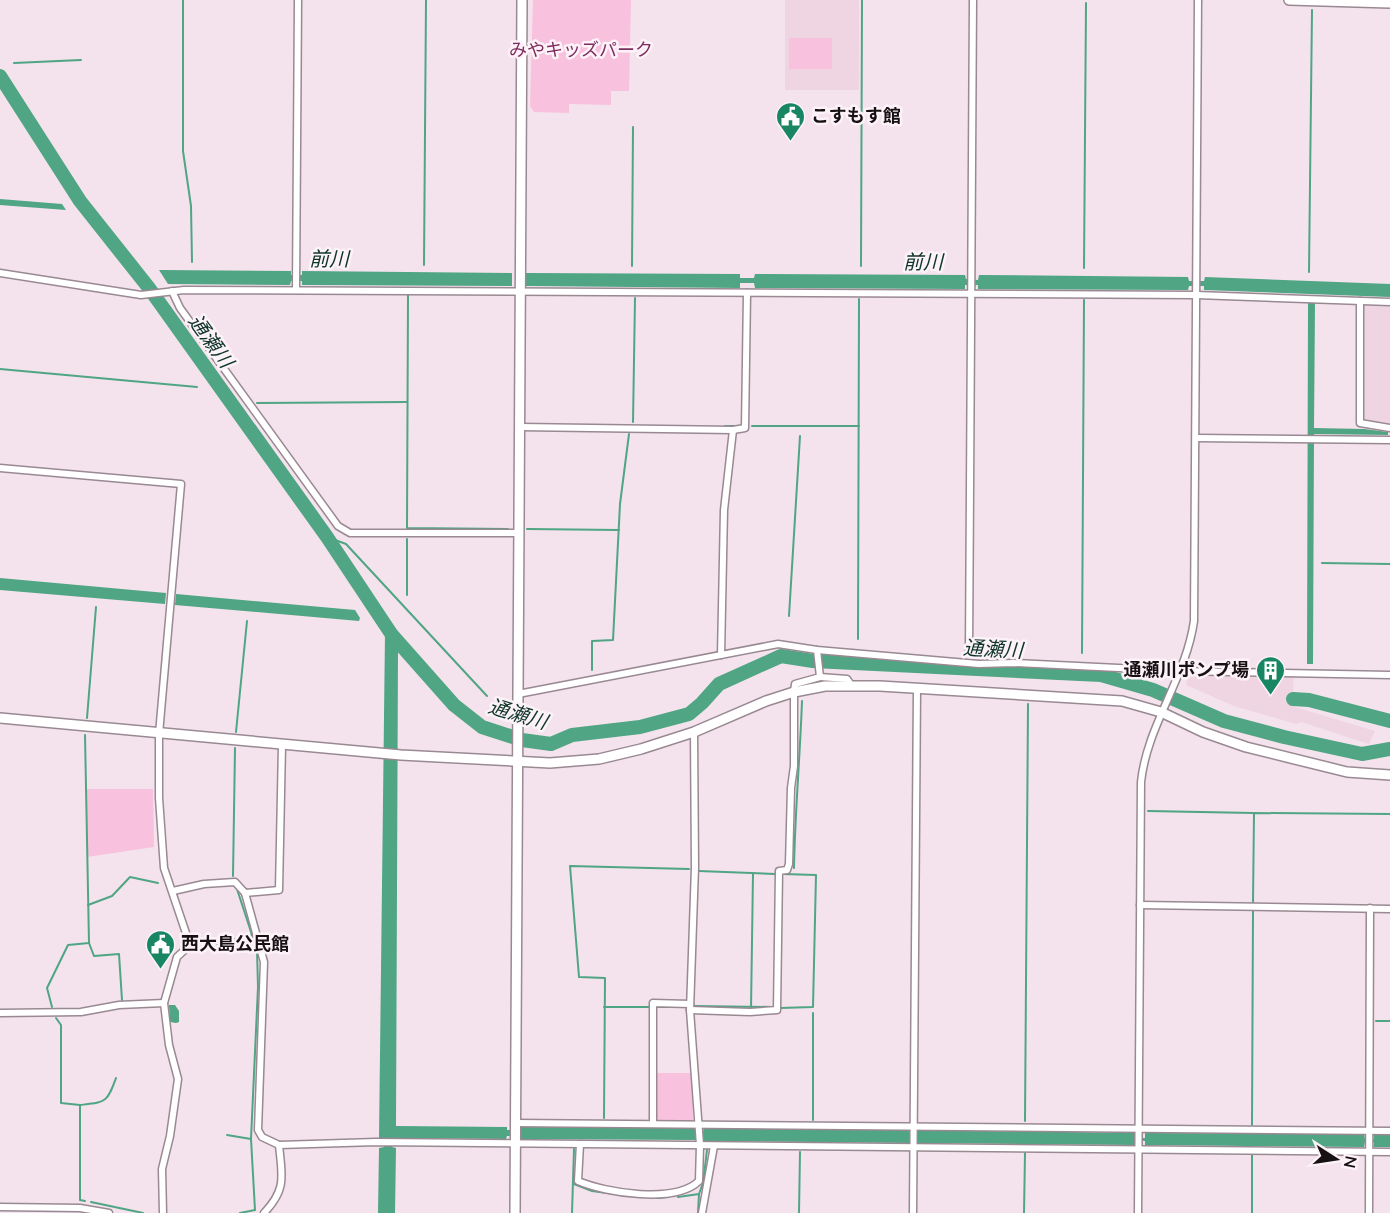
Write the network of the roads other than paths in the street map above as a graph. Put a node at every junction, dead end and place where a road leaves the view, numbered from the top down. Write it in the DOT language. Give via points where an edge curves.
graph roads {
  1 [pos="298,0"];
  2 [pos="522,0"];
  3 [pos="974,0"];
  4 [pos="1198,0"];
  5 [pos="1289,0"];
  6 [pos="1390,3"];
  7 [pos="0,273"];
  8 [pos="296,287"];
  9 [pos="170,291"];
  10 [pos="1196,291"];
  11 [pos="519,292"];
  12 [pos="747,293"];
  13 [pos="972,294"];
  14 [pos="1360,301"];
  15 [pos="1390,302"];
  16 [pos="520,427"];
  17 [pos="1390,428"];
  18 [pos="733,430"];
  19 [pos="1196,438"];
  20 [pos="1390,440"];
  21 [pos="0,468"];
  22 [pos="519,533"];
  23 [pos="817,652"];
  24 [pos="969,652"];
  25 [pos="721,655"];
  26 [pos="1180,671"];
  27 [pos="821,675"];
  28 [pos="1390,675"];
  29 [pos="851,685"];
  30 [pos="917,688"];
  31 [pos="794,692"];
  32 [pos="518,694"];
  33 [pos="1163,709"];
  34 [pos="0,718"];
  35 [pos="694,732"];
  36 [pos="159,734"];
  37 [pos="282,745"];
  38 [pos="518,763"];
  39 [pos="1390,775"];
  40 [pos="173,891"];
  41 [pos="245,893"];
  42 [pos="1140,905"];
  43 [pos="1370,908"];
  44 [pos="1390,909"];
  45 [pos="164,1004"];
  46 [pos="690,1007"];
  47 [pos="0,1013"];
  48 [pos="515,1124"];
  49 [pos="653,1124"];
  50 [pos="699,1127"];
  51 [pos="1138,1129"];
  52 [pos="1390,1131"];
  53 [pos="913,1133"];
  54 [pos="1370,1137"];
  55 [pos="515,1142"];
  56 [pos="700,1142"];
  57 [pos="580,1144"];
  58 [pos="279,1145"];
  59 [pos="714,1146"];
  60 [pos="913,1148"];
  61 [pos="1138,1150"];
  62 [pos="1370,1152"];
  63 [pos="1390,1152"];
  64 [pos="0,1207"];
  65 [pos="109,1213"];
  66 [pos="163,1213"];
  67 [pos="264,1213"];
  68 [pos="515,1213"];
  69 [pos="702,1213"];
  70 [pos="913,1213"];
  71 [pos="1138,1213"];
  72 [pos="1369,1213"];
  1 -- 8 [label="street"];
  2 -- 11 [label="street"];
  3 -- 13 [label="street"];
  4 -- 10 [label="street"];
  5 -- 6 [label="street"];
  7 -- 9 [label="street" via="141,295"];
  8 -- 9 [label="street"];
  8 -- 11 [label="street"];
  9 -- 22 [label="street" via="338,526 350,533"];
  10 -- 13 [label="street"];
  10 -- 14 [label="street"];
  10 -- 19 [label="street"];
  11 -- 12 [label="street"];
  11 -- 16 [label="street"];
  12 -- 13 [label="street"];
  12 -- 18 [label="street" via="746,423 745,428"];
  13 -- 24 [label="street"];
  14 -- 15 [label="street"];
  14 -- 17 [label="street" via="1360,423"];
  16 -- 18 [label="street"];
  16 -- 22 [label="street"];
  18 -- 25 [label="street" via="724,510"];
  19 -- 20 [label="street"];
  19 -- 26 [label="street" via="1194,621"];
  21 -- 36 [label="street" via="181,484"];
  22 -- 32 [label="street"];
  23 -- 25 [label="street" via="778,644"];
  23 -- 26 [label="street" via="979,664"];
  23 -- 27 [label="street"];
  25 -- 32 [label="street"];
  26 -- 28 [label="street"];
  26 -- 33 [label="street"];
  27 -- 29 [label="street" via="847,679"];
  27 -- 31 [label="street" via="795,684"];
  29 -- 30 [label="street"];
  29 -- 31 [label="street"];
  30 -- 33 [label="street" via="1104,699"];
  30 -- 53 [label="street"];
  31 -- 35 [label="street"];
  31 -- 46 [label="street" via="789,864 787,870 779,871 777,1010"];
  32 -- 38 [label="street"];
  33 -- 39 [label="street" via="1203,732 1246,747 1347,772"];
  33 -- 42 [label="street" via="1143,760"];
  34 -- 36 [label="street"];
  35 -- 38 [label="street" via="599,759"];
  35 -- 46 [label="street"];
  36 -- 37 [label="street"];
  36 -- 40 [label="street" via="162,849"];
  37 -- 38 [label="street"];
  37 -- 41 [label="street" via="279,890"];
  38 -- 48 [label="street"];
  40 -- 41 [label="street" via="235,882"];
  40 -- 45 [label="street" via="190,945 177,957"];
  41 -- 58 [label="street" via="264,962 258,1130 262,1137"];
  42 -- 43 [label="street"];
  42 -- 51 [label="street"];
  43 -- 44 [label="street"];
  43 -- 54 [label="street"];
  45 -- 47 [label="street" via="119,1005 81,1012"];
  45 -- 66 [label="street" via="165,1028 178,1078 162,1169"];
  46 -- 49 [label="street" via="653,1003"];
  46 -- 50 [label="street"];
  48 -- 49 [label="street"];
  48 -- 55 [label="street"];
  49 -- 50 [label="street"];
  50 -- 53 [label="street"];
  50 -- 56 [label="street"];
  51 -- 53 [label="street"];
  51 -- 54 [label="street"];
  51 -- 61 [label="street"];
  52 -- 54 [label="street"];
  53 -- 60 [label="street"];
  54 -- 62 [label="street"];
  55 -- 57 [label="street"];
  55 -- 58 [label="street"];
  55 -- 68 [label="street"];
  56 -- 57 [label="street"];
  56 -- 57 [label="street" via="699,1181 690,1189 652,1194 592,1187 578,1181"];
  56 -- 59 [label="street"];
  58 -- 67 [label="street" via="281,1192"];
  59 -- 60 [label="street"];
  59 -- 69 [label="street"];
  60 -- 61 [label="street"];
  60 -- 70 [label="street"];
  61 -- 62 [label="street"];
  61 -- 71 [label="street"];
  62 -- 63 [label="street"];
  62 -- 72 [label="street"];
  64 -- 65 [label="street"];
}
